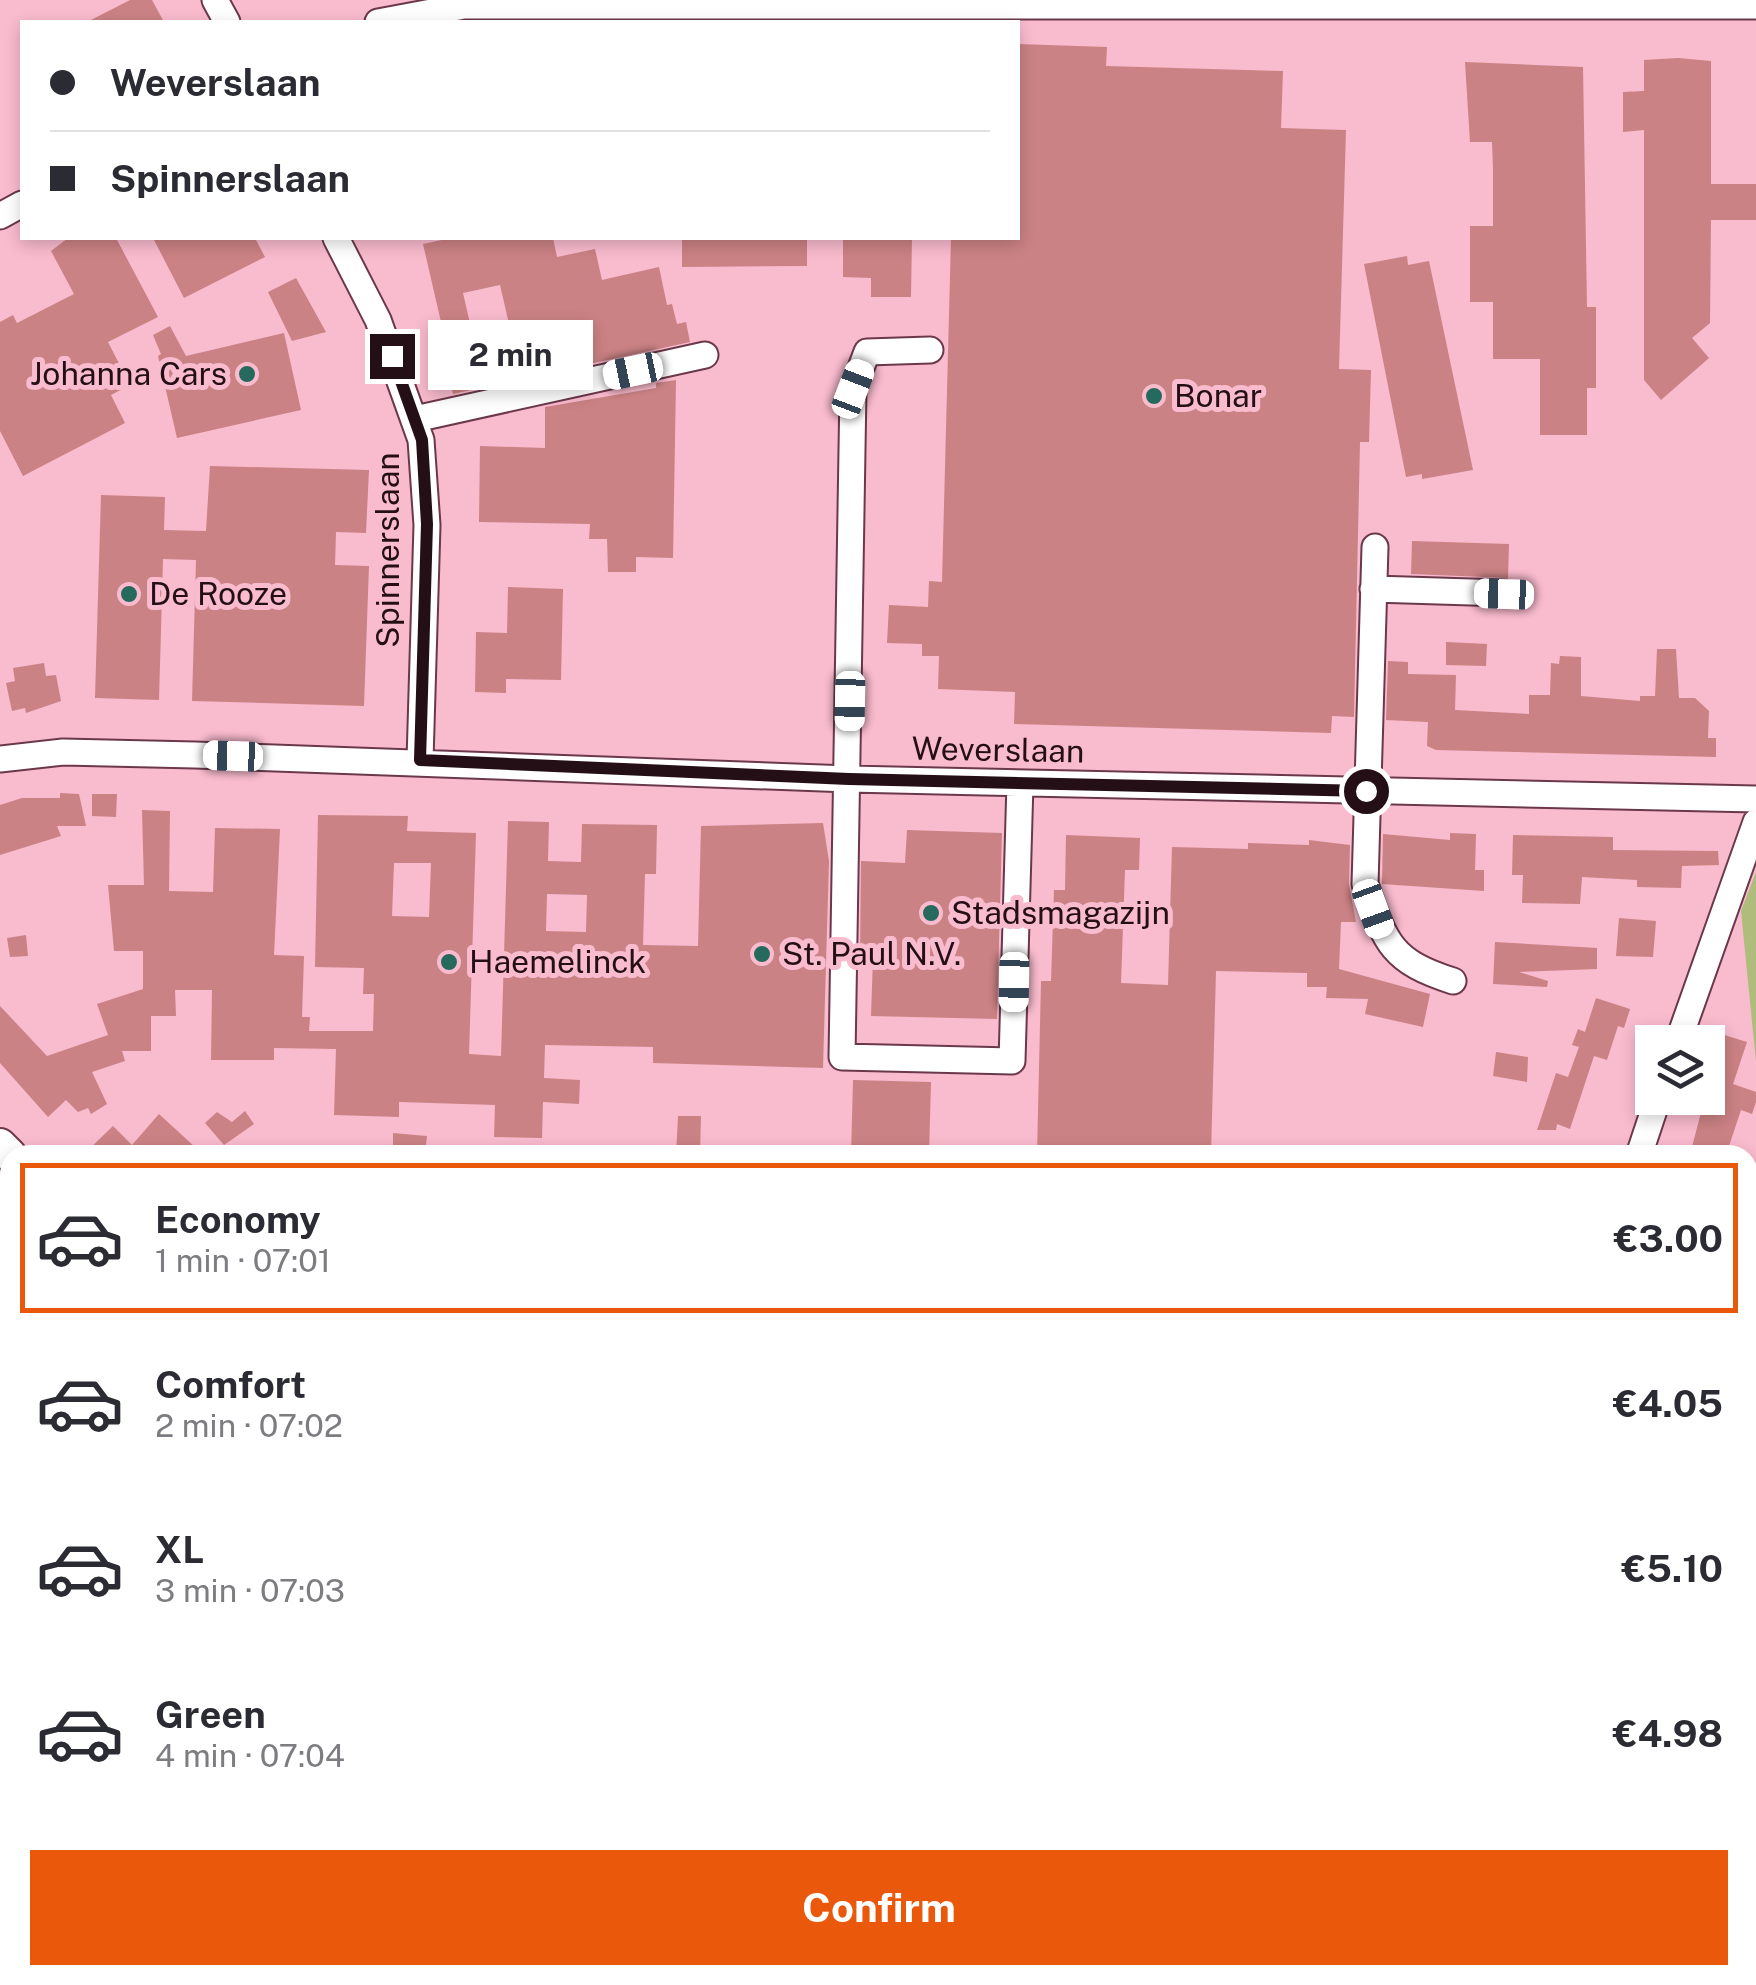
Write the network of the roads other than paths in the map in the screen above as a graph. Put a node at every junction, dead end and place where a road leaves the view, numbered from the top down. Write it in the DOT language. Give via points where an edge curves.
graph roads {
  1 [pos="1756,6"];
  2 [pos="389,20"];
  3 [pos="337,240"];
  4 [pos="930,350"];
  5 [pos="706,355"];
  6 [pos="415,418"];
  7 [pos="1375,546"];
  8 [pos="1373,589"];
  9 [pos="1504,594"];
  10 [pos="0,759"];
  11 [pos="420,760"];
  12 [pos="849,779"];
  13 [pos="1020,783"];
  14 [pos="1366,791"];
  15 [pos="1756,800"];
  16 [pos="1756,822"];
  17 [pos="1453,982"];
  18 [pos="1684,1025"];
  19 [pos="1653,1115"];
  20 [pos="1643,1145"];
  1 -- 2 [label="street" via="464,6"];
  3 -- 6 [label="street, Spinnerslaan" via="378,320"];
  4 -- 12 [label="street" via="867,352 853,389"];
  5 -- 6 [label="street"];
  6 -- 11 [label="street, Spinnerslaan" via="427,524"];
  7 -- 8 [label="street"];
  8 -- 9 [label="street"];
  8 -- 14 [label="street"];
  10 -- 11 [label="street, Weverslaan" via="63,752"];
  11 -- 12 [label="street, Weverslaan"];
  12 -- 13 [label="street, Weverslaan"];
  12 -- 13 [label="street" via="842,1057 945,1060 1012,1061"];
  13 -- 14 [label="street, Weverslaan"];
  14 -- 15 [label="street, Weverslaan"];
  14 -- 17 [label="street" via="1364,884 1382,933 1410,968"];
  16 -- 18 [label="street"];
  19 -- 20 [label="street"];
}
